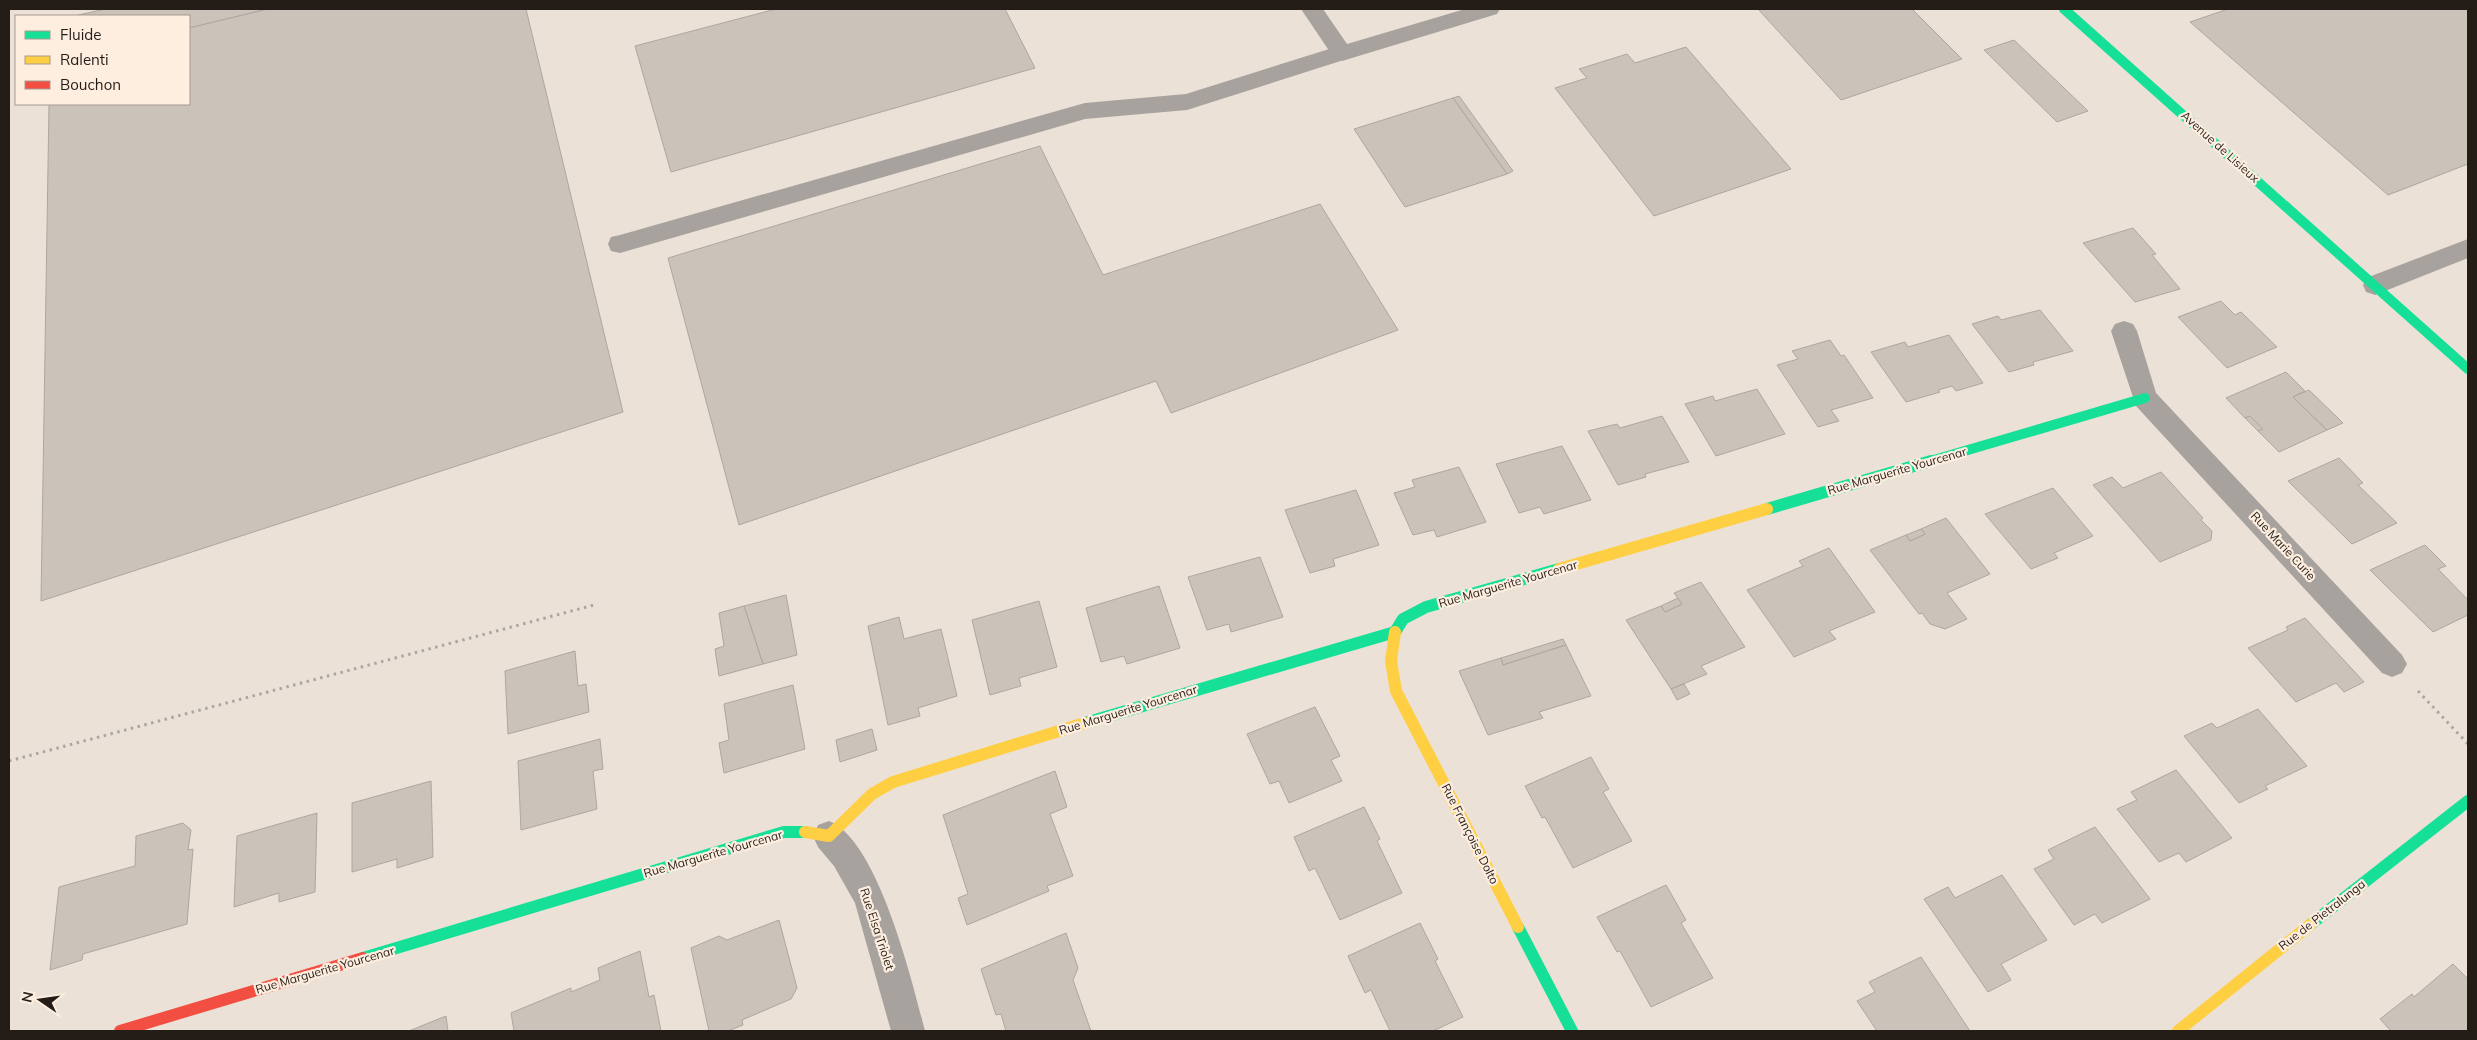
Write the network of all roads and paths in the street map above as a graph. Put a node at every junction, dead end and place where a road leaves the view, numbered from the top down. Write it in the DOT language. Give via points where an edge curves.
graph roads {
  1 [pos="1312,9"];
  2 [pos="1489,9"];
  3 [pos="2064,9"];
  4 [pos="1342,53"];
  5 [pos="620,244"];
  6 [pos="2468,248"];
  7 [pos="2375,285"];
  8 [pos="2124,331"];
  9 [pos="2468,369"];
  10 [pos="2145,398"];
  11 [pos="594,605"];
  12 [pos="1395,632"];
  13 [pos="2392,664"];
  14 [pos="2468,744"];
  15 [pos="9,761"];
  16 [pos="2468,800"];
  17 [pos="829,836"];
  18 [pos="120,1031"];
  19 [pos="908,1031"];
  20 [pos="1572,1031"];
  21 [pos="2178,1031"];
  1 -- 4 [label="street"];
  2 -- 4 [label="street"];
  3 -- 7 [label="street, Avenue de Lisieux"];
  4 -- 5 [label="street" via="1187,102 1084,111"];
  6 -- 7 [label="street"];
  7 -- 9 [label="street"];
  8 -- 10 [label="street, Rue Marie Curie"];
  10 -- 12 [label="street, Rue Marguerite Yourcenar" via="1426,607 1403,619"];
  10 -- 13 [label="street, Rue Marie Curie"];
  11 -- 15 [label="path"];
  12 -- 17 [label="street, Rue Marguerite Yourcenar" via="893,782 872,794"];
  12 -- 20 [label="street, Rue Françoise Dolto" via="1390,649 1390,673 1396,691"];
  13 -- 14 [label="path"];
  16 -- 21 [label="street, Rue de Pietralunga"];
  17 -- 18 [label="street, Rue Marguerite Yourcenar" via="784,832"];
  17 -- 19 [label="street, Rue Elsa Triolet" via="846,855 869,897"];
}
